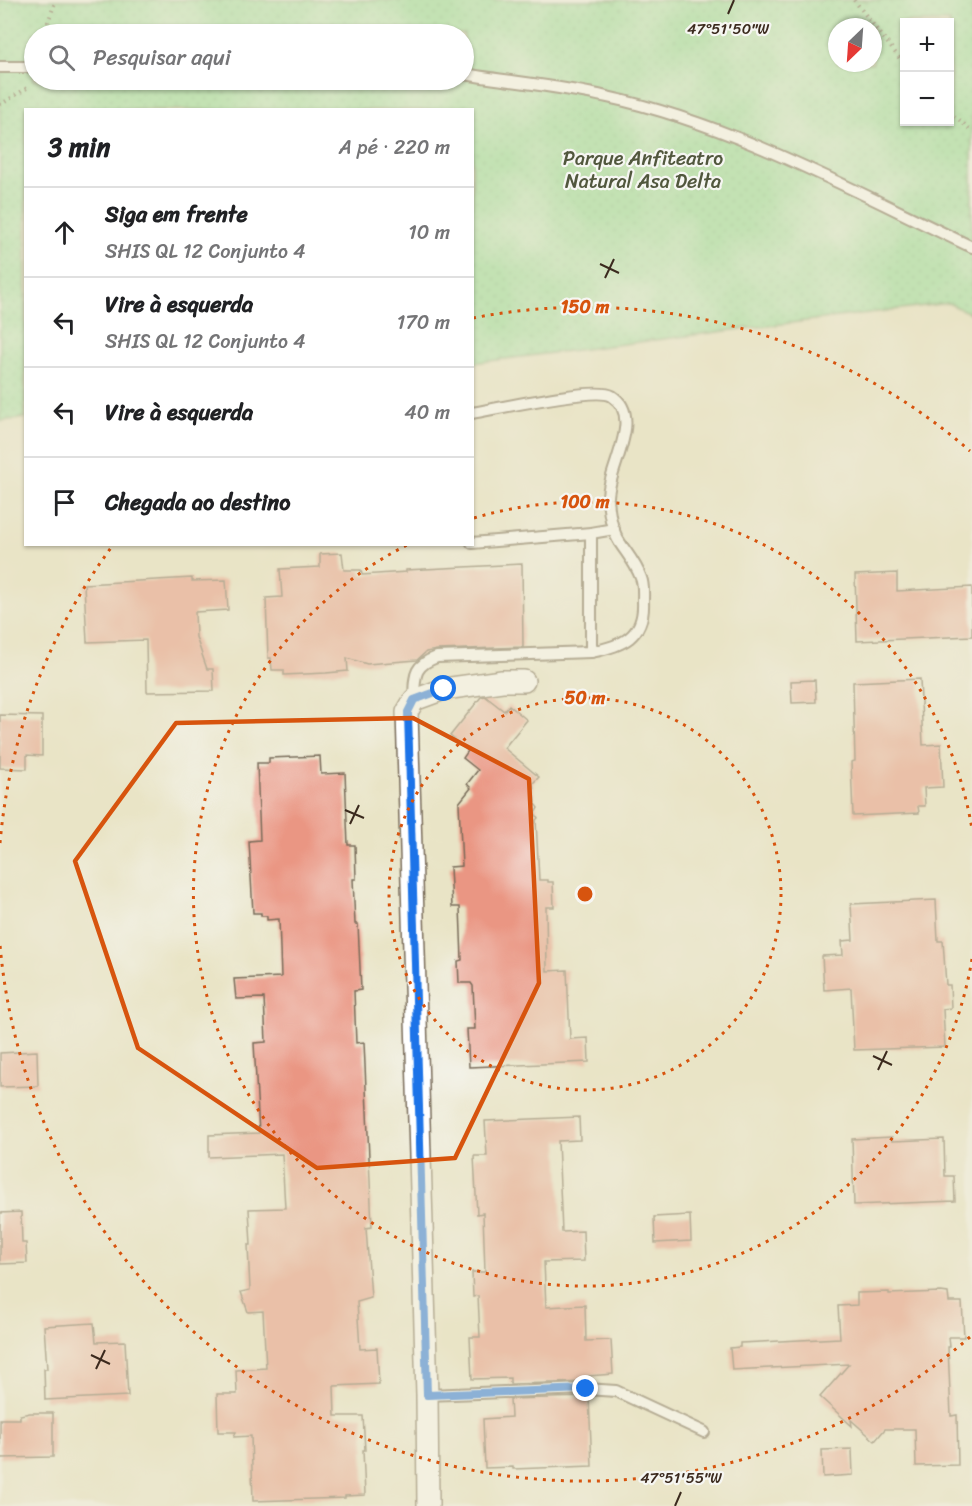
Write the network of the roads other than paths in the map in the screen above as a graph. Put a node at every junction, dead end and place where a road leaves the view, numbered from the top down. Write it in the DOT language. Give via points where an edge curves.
graph roads {
  1 [pos="0,67"];
  2 [pos="24,67"];
  3 [pos="474,76"];
  4 [pos="972,247"];
  5 [pos="474,413"];
  6 [pos="614,529"];
  7 [pos="591,533"];
  8 [pos="474,543"];
  9 [pos="591,652"];
  10 [pos="524,681"];
  11 [pos="414,700"];
  12 [pos="427,1395"];
  13 [pos="704,1432"];
  14 [pos="428,1506"];
  1 -- 2 [label="lane"];
  3 -- 4 [label="lane" via="607,97 682,118 767,150"];
  5 -- 6 [label="lane" via="590,393 611,395 622,405 627,423 608,497"];
  6 -- 7 [label="lane"];
  6 -- 9 [label="lane" via="642,580 644,611 634,635 615,647"];
  7 -- 8 [label="lane"];
  7 -- 9 [label="lane"];
  9 -- 11 [label="lane" via="437,657 424,662 416,673"];
  10 -- 11 [label="street" via="467,684"];
  11 -- 12 [label="street" via="408,712"];
  12 -- 13 [label="lane" via="616,1391"];
  12 -- 14 [label="street"];
}
